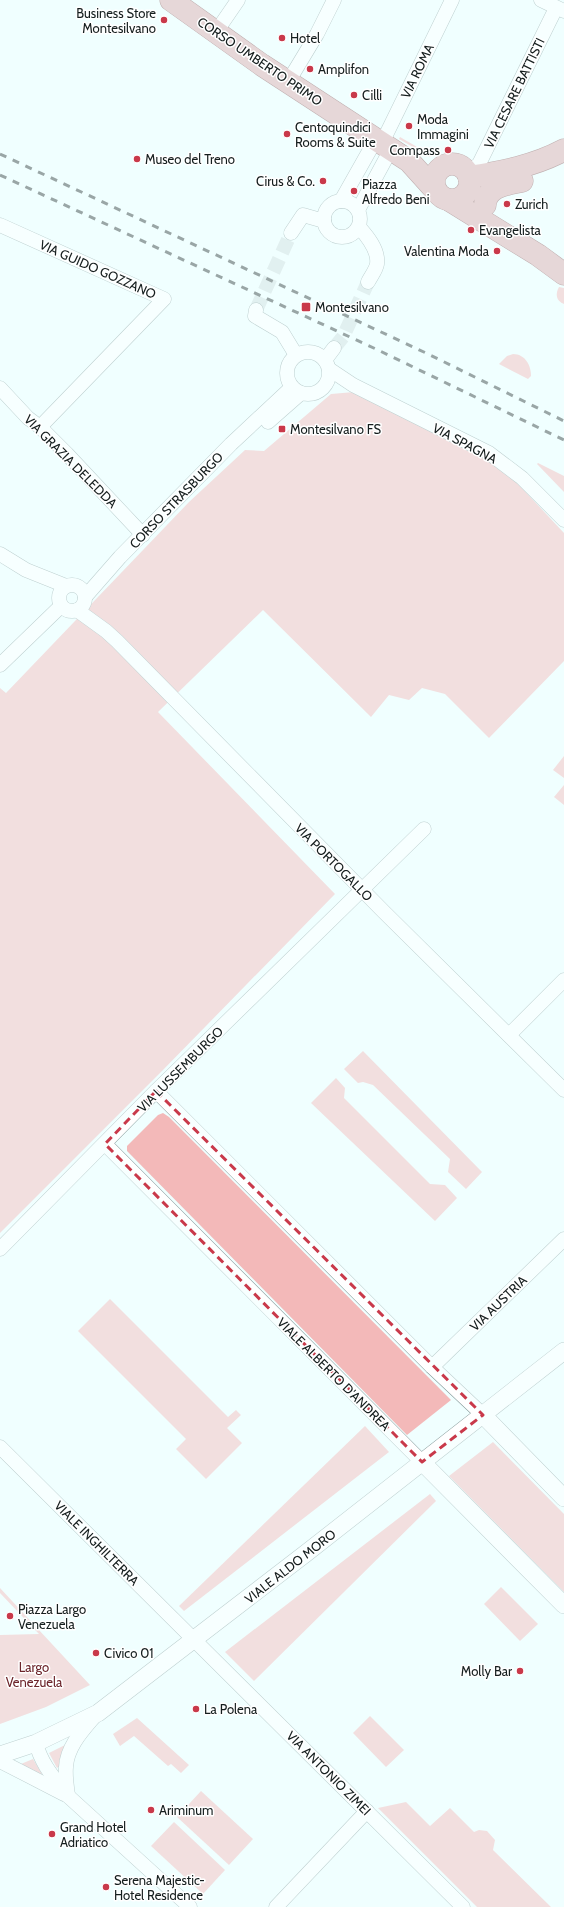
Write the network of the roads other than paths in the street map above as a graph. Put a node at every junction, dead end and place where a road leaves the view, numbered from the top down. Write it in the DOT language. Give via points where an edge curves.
graph roads {
  1 [pos="171,0"];
  2 [pos="238,0"];
  3 [pos="334,0"];
  4 [pos="452,0"];
  5 [pos="541,0"];
  6 [pos="560,9"];
  7 [pos="216,32"];
  8 [pos="288,82"];
  9 [pos="383,144"];
  10 [pos="564,150"];
  11 [pos="409,161"];
  12 [pos="564,166"];
  13 [pos="464,178"];
  14 [pos="512,184"];
  15 [pos="442,195"];
  16 [pos="341,201"];
  17 [pos="486,205"];
  18 [pos="358,210"];
  19 [pos="324,220"];
  20 [pos="0,225"];
  21 [pos="359,227"];
  22 [pos="291,233"];
  23 [pos="500,233"];
  24 [pos="564,274"];
  25 [pos="368,282"];
  26 [pos="256,310"];
  27 [pos="334,348"];
  28 [pos="296,355"];
  29 [pos="327,370"];
  30 [pos="0,388"];
  31 [pos="297,390"];
  32 [pos="40,427"];
  33 [pos="564,520"];
  34 [pos="143,535"];
  35 [pos="0,554"];
  36 [pos="73,598"];
  37 [pos="0,665"];
  38 [pos="424,829"];
  39 [pos="362,890"];
  40 [pos="564,980"];
  41 [pos="509,1035"];
  42 [pos="564,1090"];
  43 [pos="156,1091"];
  44 [pos="105,1144"];
  45 [pos="564,1239"];
  46 [pos="0,1249"];
  47 [pos="564,1351"];
  48 [pos="432,1367"];
  49 [pos="483,1415"];
  50 [pos="0,1447"];
  51 [pos="422,1462"];
  52 [pos="564,1498"];
  53 [pos="564,1604"];
  54 [pos="195,1639"];
  55 [pos="98,1713"];
  56 [pos="36,1743"];
  57 [pos="0,1755"];
  58 [pos="0,1761"];
  59 [pos="68,1796"];
  60 [pos="367,1811"];
  61 [pos="190,1907"];
  62 [pos="276,1907"];
  63 [pos="463,1907"];
  1 -- 7 [label="main road, CORSO UMBERTO PRIMO"];
  2 -- 7 [label="street"];
  3 -- 8 [label="street"];
  4 -- 9 [label="street, VIA ROMA"];
  5 -- 6 [label="street"];
  6 -- 13 [label="street, VIA CESARE BATTISTI" via="479,164"];
  7 -- 8 [label="main road, CORSO UMBERTO PRIMO"];
  8 -- 9 [label="main road, CORSO UMBERTO PRIMO"];
  9 -- 11 [label="main road, CORSO UMBERTO PRIMO"];
  9 -- 16 [label="street"];
  9 -- 18 [label="street"];
  10 -- 13 [label="main road" via="530,165"];
  11 -- 13 [label="main road, CORSO UMBERTO PRIMO"];
  11 -- 15 [label="main road, CORSO UMBERTO PRIMO"];
  12 -- 14 [label="main road" via="535,179"];
  13 -- 14 [label="main road" via="500,180"];
  13 -- 15 [label="main road" via="459,199"];
  13 -- 15 [label="main road" via="442,168 436,174 434,182"];
  13 -- 17 [label="main road"];
  14 -- 17 [label="main road" via="493,190"];
  15 -- 23 [label="main road, CORSO UMBERTO PRIMO"];
  16 -- 18 [label="street" via="350,203"];
  16 -- 19 [label="street" via="330,206"];
  17 -- 23 [label="main road"];
  18 -- 21 [label="street" via="361,219"];
  19 -- 21 [label="street" via="327,230 341,238 352,235"];
  19 -- 22 [label="street" via="303,215"];
  20 -- 32 [label="street, VIA GUIDO GOZZANO" via="164,299"];
  21 -- 25 [label="street" via="370,239 377,264"];
  23 -- 24 [label="main road, CORSO UMBERTO PRIMO"];
  26 -- 28 [label="street" via="255,316 282,332"];
  27 -- 29 [label="street"];
  28 -- 29 [label="street" via="308,352 320,356"];
  28 -- 31 [label="street" via="291,360 287,372 289,382"];
  29 -- 31 [label="street" via="322,388 313,393"];
  29 -- 33 [label="street, VIA SPAGNA" via="336,381 353,385 489,453 522,478"];
  30 -- 32 [label="street, VIA GRAZIA DELEDDA"];
  31 -- 34 [label="street, CORSO STRASBURGO" via="246,442 231,444"];
  32 -- 34 [label="street, VIA GRAZIA DELEDDA"];
  34 -- 36 [label="street, CORSO STRASBURGO"];
  35 -- 36 [label="street, VIA PORTOGALLO"];
  36 -- 37 [label="street, CORSO STRASBURGO"];
  36 -- 39 [label="street, VIA PORTOGALLO"];
  38 -- 39 [label="street, VIA LUSSEMBURGO"];
  39 -- 41 [label="street, VIA PORTOGALLO"];
  39 -- 43 [label="street, VIA LUSSEMBURGO"];
  40 -- 41 [label="street"];
  41 -- 42 [label="street, VIA PORTOGALLO"];
  43 -- 44 [label="street, VIA LUSSEMBURGO"];
  43 -- 48 [label="street"];
  44 -- 46 [label="street, VIA LUSSEMBURGO"];
  44 -- 51 [label="street, VIALE ALBERTO D'ANDREA"];
  45 -- 48 [label="street, VIA AUSTRIA"];
  47 -- 49 [label="street, VIALE ALDO MORO"];
  48 -- 49 [label="street"];
  49 -- 51 [label="street, VIALE ALDO MORO"];
  49 -- 52 [label="street"];
  50 -- 54 [label="street, VIALE INGHILTERRA"];
  51 -- 53 [label="street, VIALE ALBERTO D'ANDREA"];
  51 -- 54 [label="street, VIALE ALDO MORO"];
  54 -- 55 [label="street, VIALE ALDO MORO"];
  54 -- 60 [label="street, VIA ANTONIO ZIMEI"];
  55 -- 56 [label="street, VIALE ALDO MORO"];
  55 -- 59 [label="street" via="78,1736 70,1752 66,1767"];
  56 -- 57 [label="street, VIALE ALDO MORO"];
  56 -- 59 [label="street" via="39,1755 51,1775"];
  58 -- 59 [label="street"];
  59 -- 61 [label="street"];
  60 -- 62 [label="street"];
  60 -- 63 [label="street, VIA ANTONIO ZIMEI"];
}
